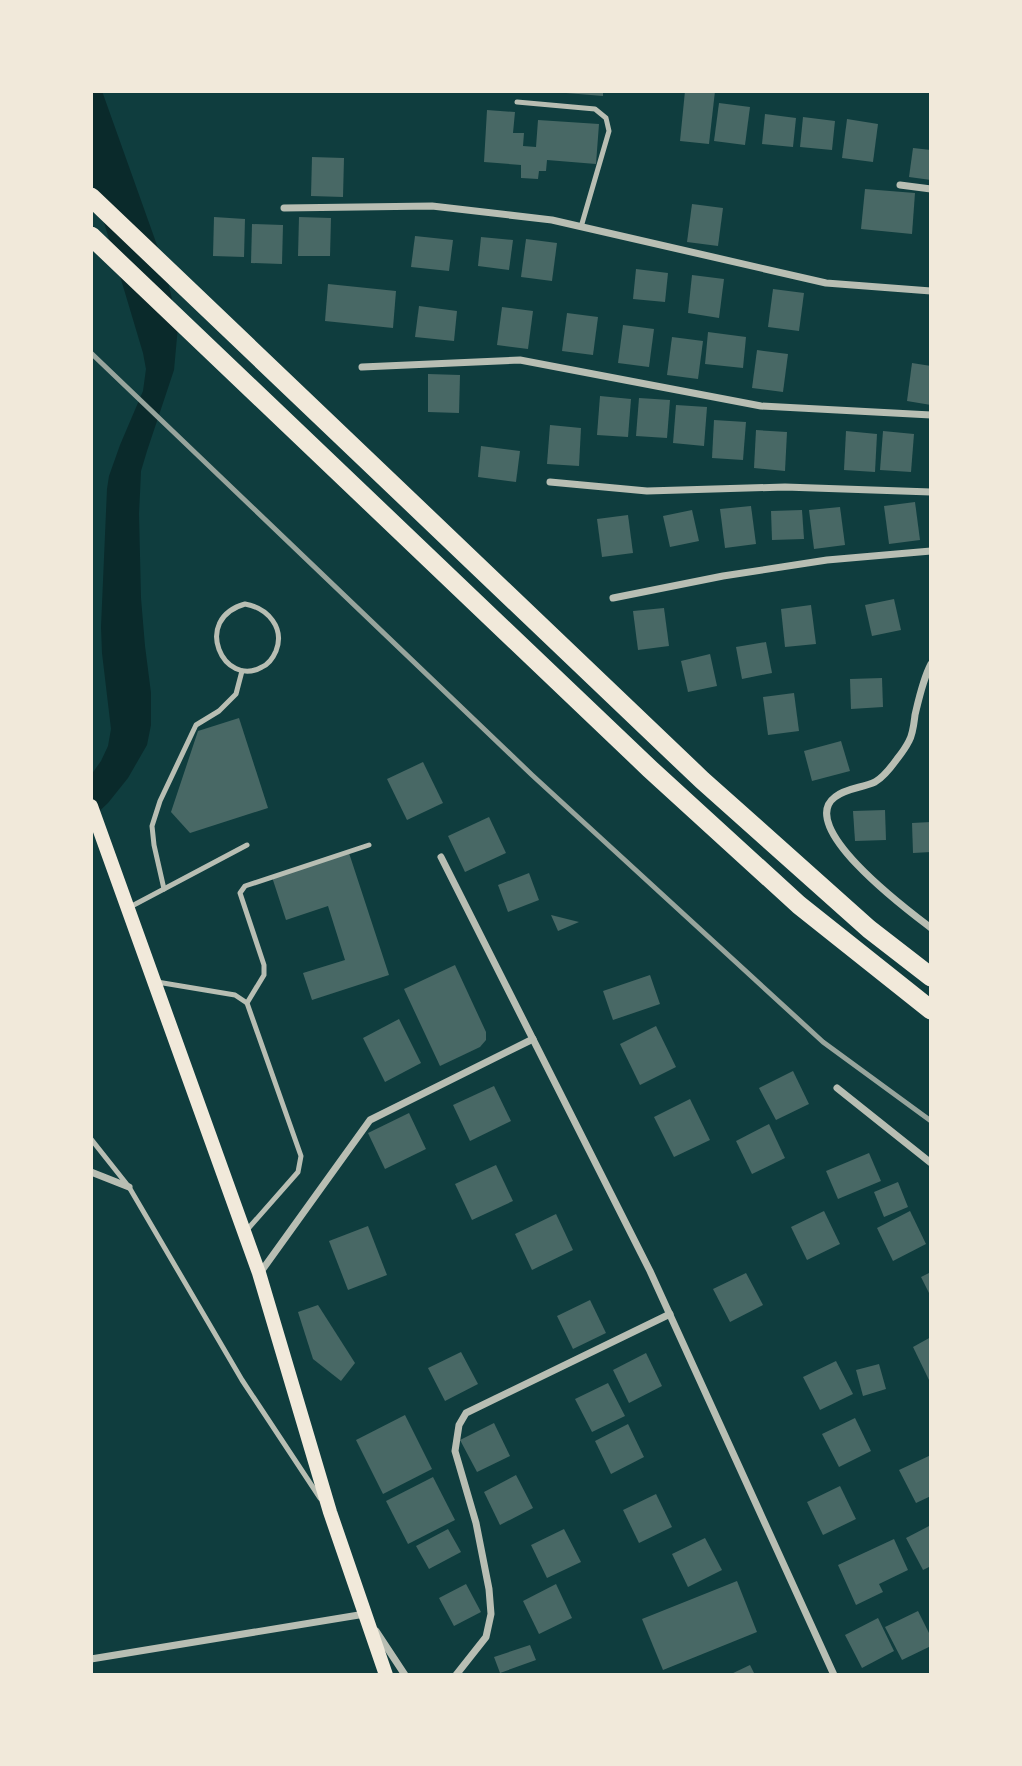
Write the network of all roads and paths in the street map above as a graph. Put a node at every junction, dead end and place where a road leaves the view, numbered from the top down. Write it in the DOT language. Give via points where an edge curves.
graph roads {
  1 [pos="517,102"];
  2 [pos="900,185"];
  3 [pos="931,189"];
  4 [pos="91,197"];
  5 [pos="284,208"];
  6 [pos="581,227"];
  7 [pos="91,236"];
  8 [pos="931,291"];
  9 [pos="362,368"];
  10 [pos="931,415"];
  11 [pos="550,482"];
  12 [pos="931,492"];
  13 [pos="931,551"];
  14 [pos="613,598"];
  15 [pos="931,664"];
  16 [pos="242,671"];
  17 [pos="91,806"];
  18 [pos="247,845"];
  19 [pos="369,845"];
  20 [pos="441,857"];
  21 [pos="164,889"];
  22 [pos="127,908"];
  23 [pos="931,929"];
  24 [pos="931,977"];
  25 [pos="154,981"];
  26 [pos="247,1003"];
  27 [pos="931,1010"];
  28 [pos="533,1039"];
  29 [pos="837,1088"];
  30 [pos="91,1139"];
  31 [pos="931,1163"];
  32 [pos="91,1172"];
  33 [pos="128,1187"];
  34 [pos="244,1233"];
  35 [pos="259,1273"];
  36 [pos="670,1314"];
  37 [pos="330,1513"];
  38 [pos="365,1615"];
  39 [pos="91,1659"];
  40 [pos="386,1675"];
  41 [pos="405,1675"];
  42 [pos="456,1675"];
  43 [pos="834,1675"];
  1 -- 6 [label="lane" via="595,109 606,118 609,131"];
  2 -- 3 [label="street"];
  4 -- 24 [label="highway" via="702,780 869,929"];
  5 -- 6 [label="street" via="432,206"];
  6 -- 8 [label="street" via="826,283"];
  7 -- 27 [label="highway" via="650,769 799,905"];
  9 -- 10 [label="street" via="520,360 761,406"];
  11 -- 12 [label="street" via="647,491 785,487"];
  13 -- 14 [label="street" via="827,560"];
  15 -- 23 [label="street" via="910,739 896,761 876,781 833,798 826,816 850,858"];
  16 -- 16 [label="lane" via="265,666 274,657 279,638 272,620 256,606 245,604 226,614 216,631 223,657"];
  16 -- 21 [label="lane" via="236,694 196,725 160,801 152,826"];
  17 -- 22 [label="main road"];
  18 -- 21 [label="lane"];
  19 -- 26 [label="lane" via="245,886 240,893 264,965 264,975"];
  20 -- 28 [label="street"];
  21 -- 22 [label="lane"];
  22 -- 25 [label="main road"];
  25 -- 26 [label="lane" via="235,995"];
  25 -- 34 [label="main road"];
  26 -- 34 [label="lane" via="301,1156 298,1172"];
  28 -- 35 [label="street" via="370,1120"];
  28 -- 36 [label="street"];
  29 -- 31 [label="street"];
  30 -- 33 [label="lane"];
  32 -- 33 [label="street"];
  33 -- 37 [label="lane" via="242,1381"];
  34 -- 35 [label="main road"];
  35 -- 37 [label="main road"];
  36 -- 42 [label="street" via="466,1413 455,1451 475,1523 491,1614 486,1637"];
  36 -- 43 [label="street"];
  37 -- 38 [label="main road"];
  38 -- 39 [label="street"];
  38 -- 40 [label="main road"];
  38 -- 41 [label="street"];
}
